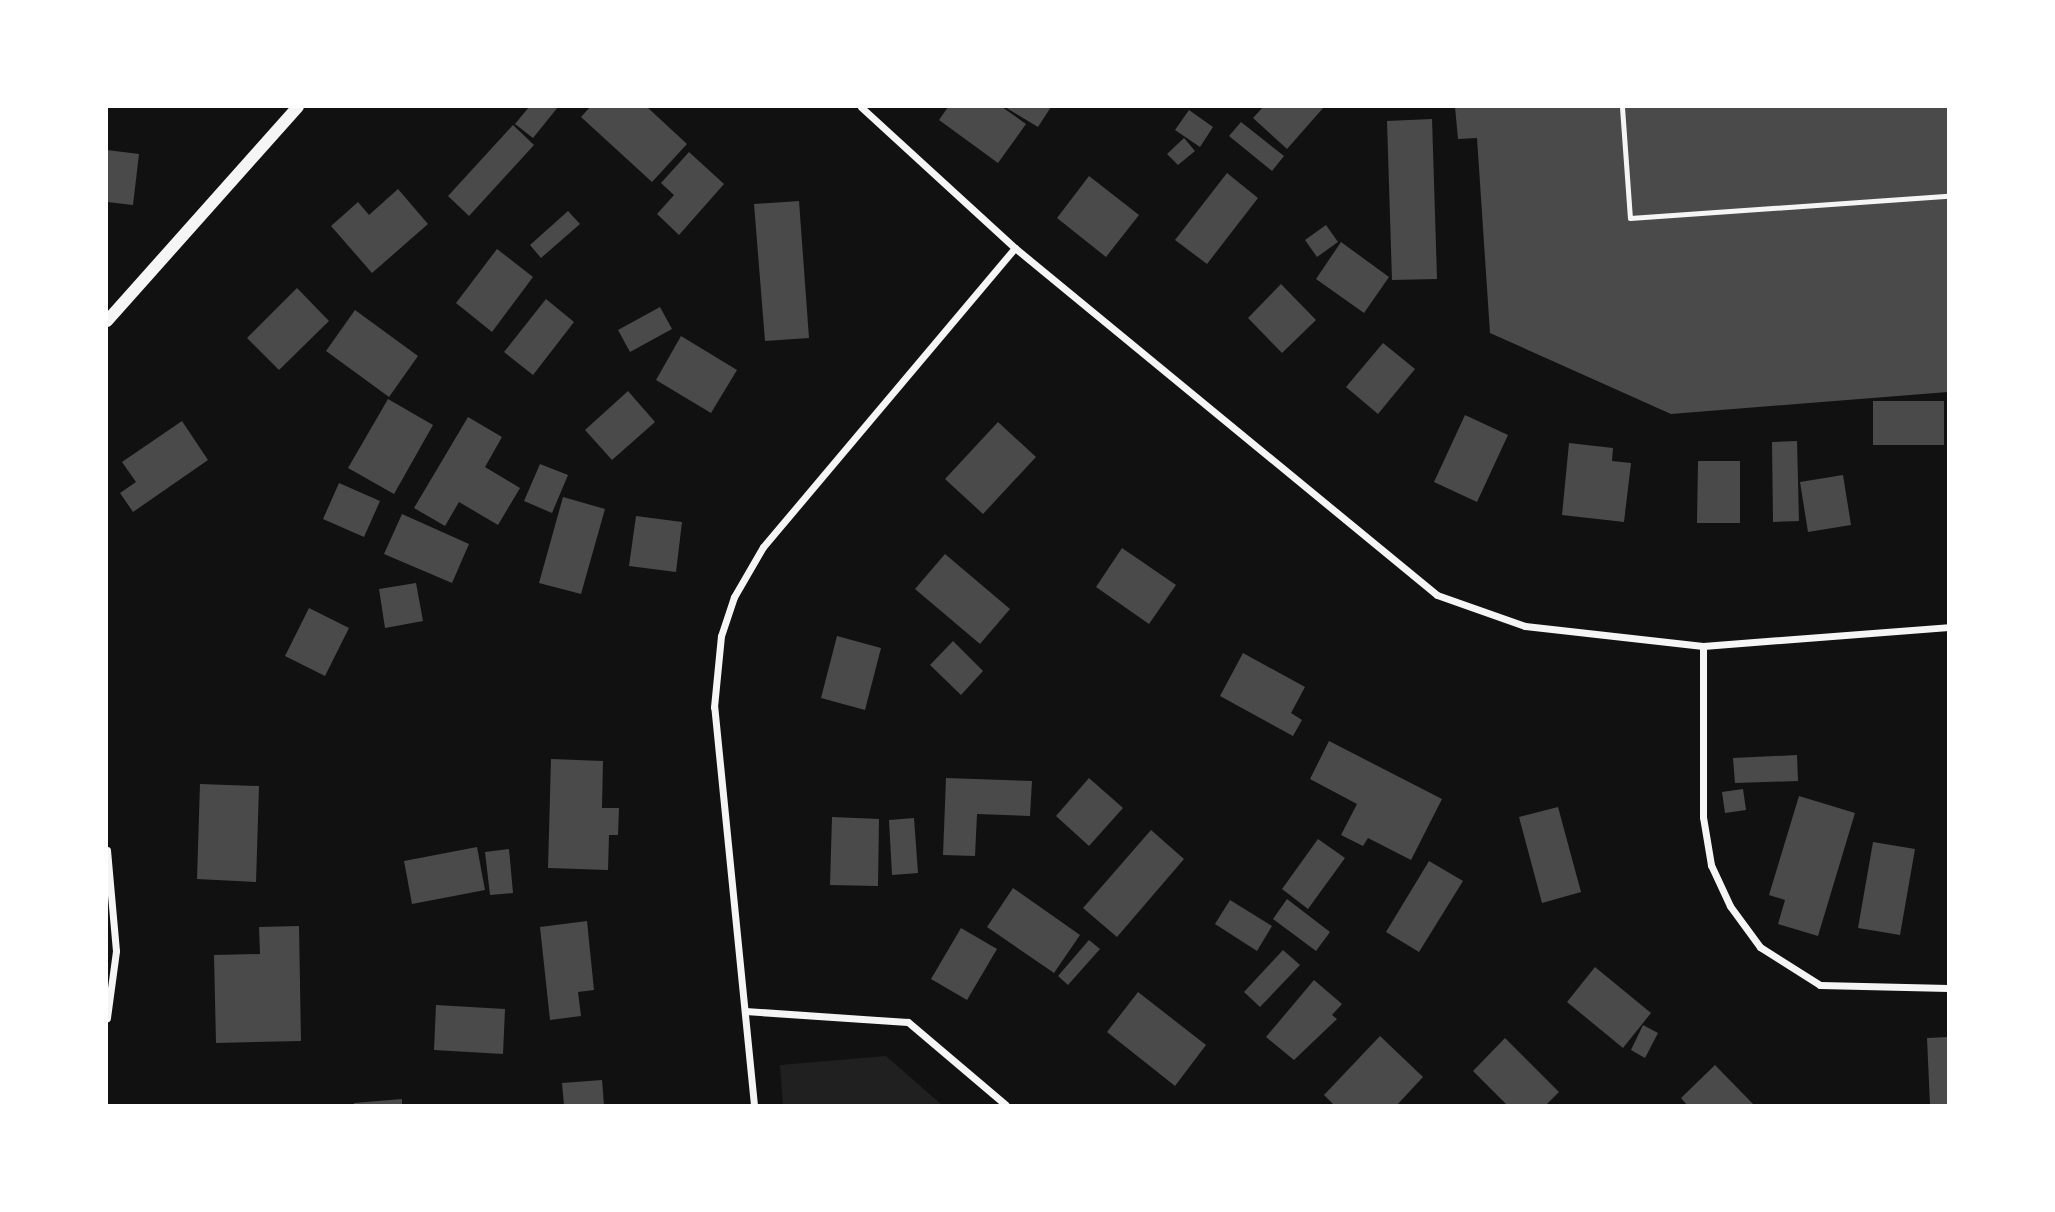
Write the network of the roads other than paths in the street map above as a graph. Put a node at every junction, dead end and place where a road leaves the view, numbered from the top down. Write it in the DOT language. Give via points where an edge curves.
graph roads {
  1 [pos="298,107"];
  2 [pos="861,107"];
  3 [pos="1622,107"];
  4 [pos="1948,196"];
  5 [pos="1015,248"];
  6 [pos="107,321"];
  7 [pos="1948,627"];
  8 [pos="1703,646"];
  9 [pos="107,850"];
  10 [pos="1948,988"];
  11 [pos="745,1011"];
  12 [pos="107,1018"];
  13 [pos="754,1105"];
  14 [pos="1006,1105"];
  1 -- 6 [label="street"];
  2 -- 5 [label="street"];
  3 -- 4 [label="lane" via="1630,218"];
  5 -- 8 [label="street" via="1437,595 1525,626"];
  5 -- 11 [label="street" via="763,547 734,597 721,636 713,708"];
  7 -- 8 [label="street"];
  8 -- 10 [label="street" via="1703,817 1711,865 1730,906 1760,947 1820,985"];
  9 -- 12 [label="street" via="116,951"];
  11 -- 13 [label="street"];
  11 -- 14 [label="street" via="908,1022"];
}
